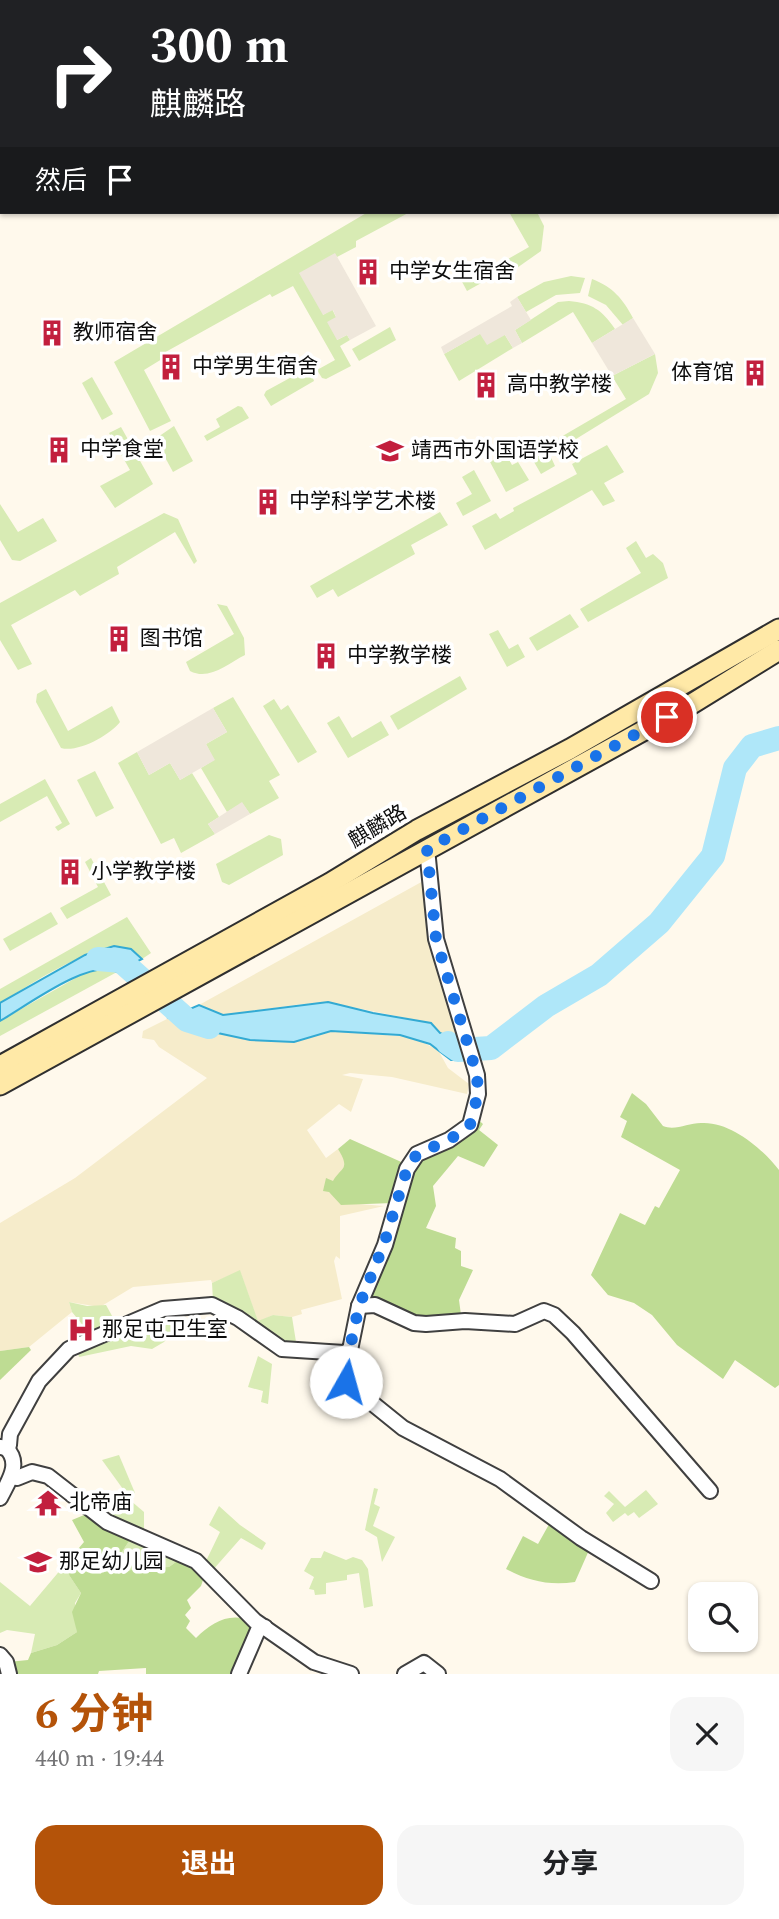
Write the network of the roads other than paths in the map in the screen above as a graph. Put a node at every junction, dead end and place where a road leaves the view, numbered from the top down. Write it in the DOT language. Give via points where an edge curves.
graph roads {
  1 [pos="779,629"];
  2 [pos="779,650"];
  3 [pos="427,849"];
  4 [pos="186,972"];
  5 [pos="127,1005"];
  6 [pos="0,1066"];
  7 [pos="0,1084"];
  8 [pos="359,1306"];
  9 [pos="350,1350"];
  10 [pos="3,1448"];
  11 [pos="12,1474"];
  12 [pos="710,1491"];
  13 [pos="0,1498"];
  14 [pos="651,1581"];
  15 [pos="265,1627"];
  16 [pos="0,1655"];
  17 [pos="9,1674"];
  18 [pos="239,1674"];
  19 [pos="351,1674"];
  20 [pos="405,1674"];
  21 [pos="438,1674"];
  1 -- 4 [label="main road, 麒麟路" via="570,750 417,830"];
  2 -- 3 [label="main road, 麒麟路" via="690,705"];
  3 -- 4 [label="main road, 麒麟路"];
  3 -- 8 [label="street" via="436,939 467,1036 478,1094 470,1125 417,1154 407,1169"];
  4 -- 5 [label="main road, 麒麟路"];
  5 -- 6 [label="main road, 麒麟路"];
  5 -- 7 [label="main road, 麒麟路"];
  8 -- 9 [label="street"];
  8 -- 12 [label="street" via="375,1305 421,1324 515,1324 540,1311 549,1312 573,1333"];
  9 -- 10 [label="street" via="282,1349 212,1305 163,1309 69,1349 39,1381"];
  9 -- 14 [label="street" via="346,1382 403,1428 500,1479 588,1543"];
  10 -- 11 [label="street" via="13,1457"];
  11 -- 13 [label="street"];
  11 -- 15 [label="street" via="17,1478 32,1472 48,1476 107,1522 196,1561"];
  15 -- 18 [label="street" via="258,1630"];
  15 -- 19 [label="street" via="314,1662"];
  16 -- 17 [label="street"];
  20 -- 21 [label="street" via="424,1663"];
}
